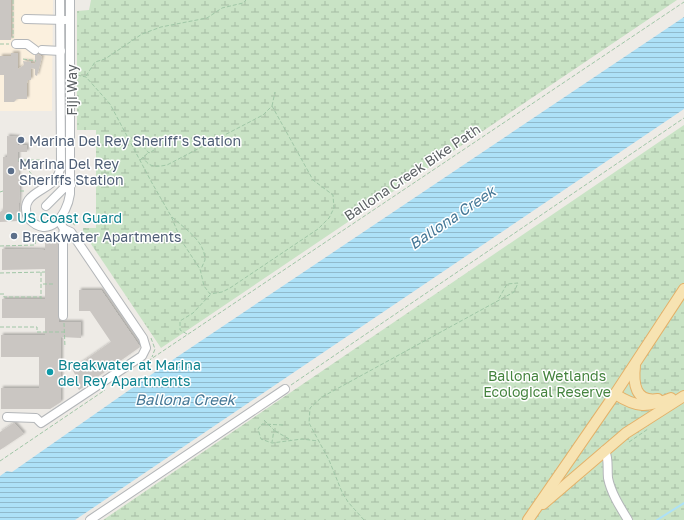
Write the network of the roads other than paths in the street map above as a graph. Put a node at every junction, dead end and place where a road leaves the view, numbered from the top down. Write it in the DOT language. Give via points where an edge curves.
graph roads {
  1 [pos="60,0"];
  2 [pos="70,0"];
  3 [pos="26,19"];
  4 [pos="60,20"];
  5 [pos="70,20"];
  6 [pos="16,44"];
  7 [pos="61,51"];
  8 [pos="61,74"];
  9 [pos="71,75"];
  10 [pos="71,185"];
  11 [pos="46,206"];
  12 [pos="59,221"];
  13 [pos="64,229"];
  14 [pos="684,289"];
  15 [pos="64,316"];
  16 [pos="635,364"];
  17 [pos="285,389"];
  18 [pos="684,391"];
  19 [pos="615,394"];
  20 [pos="684,396"];
  21 [pos="672,397"];
  22 [pos="7,416"];
  23 [pos="605,450"];
  24 [pos="535,510"];
  25 [pos="90,520"];
  26 [pos="528,520"];
  27 [pos="628,520"];
  1 -- 4 [label="street, Fiji Way"];
  2 -- 5 [label="street, Fiji Way"];
  3 -- 4 [label="street"];
  4 -- 5 [label="street"];
  4 -- 7 [label="street, Fiji Way"];
  5 -- 9 [label="street, Fiji Way"];
  6 -- 7 [label="street" via="27,44 39,50"];
  7 -- 8 [label="street, Fiji Way"];
  8 -- 9 [label="street"];
  8 -- 12 [label="street, Fiji Way" via="60,171 53,182 32,195 26,210 28,218 39,225 50,225"];
  9 -- 10 [label="street, Fiji Way"];
  10 -- 11 [label="street" via="63,189"];
  10 -- 12 [label="street, Fiji Way" via="66,212"];
  12 -- 13 [label="street"];
  13 -- 15 [label="street"];
  13 -- 22 [label="street" via="71,232 143,338 146,348 142,356 41,424 36,418"];
  14 -- 16 [label="main road"];
  16 -- 19 [label="main road"];
  16 -- 21 [label="main road" via="634,384 646,399"];
  17 -- 25 [label="street"];
  18 -- 21 [label="main road"];
  19 -- 21 [label="main road" via="630,403 644,406"];
  19 -- 24 [label="main road"];
  20 -- 23 [label="main road" via="626,433"];
  23 -- 24 [label="main road"];
  23 -- 27 [label="street" via="611,489"];
  24 -- 26 [label="main road"];
}
